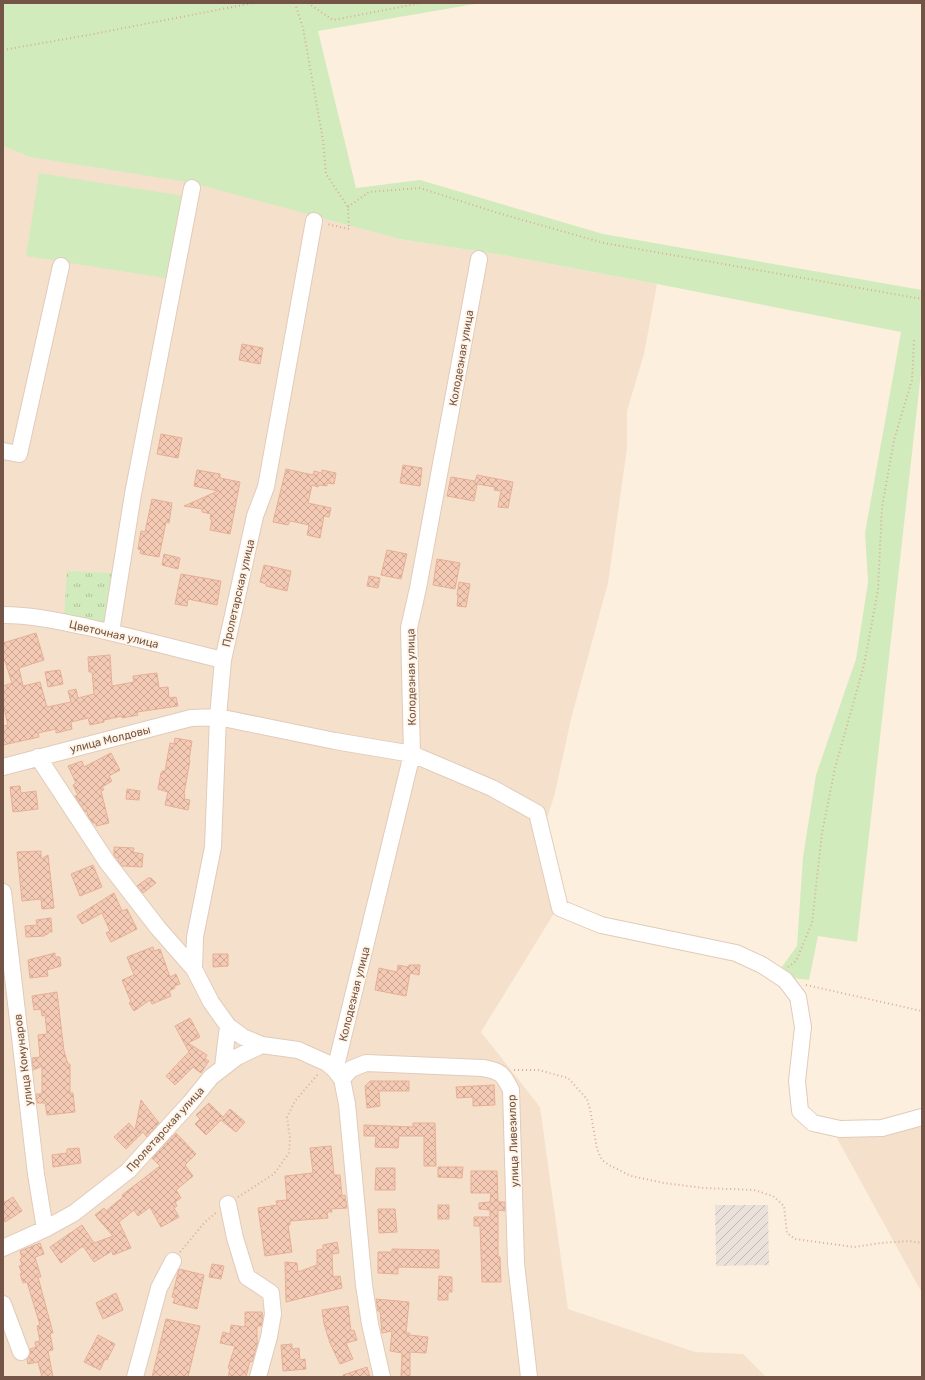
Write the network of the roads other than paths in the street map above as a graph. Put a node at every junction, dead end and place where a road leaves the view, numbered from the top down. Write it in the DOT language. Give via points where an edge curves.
graph roads {
  1 [pos="192,188"];
  2 [pos="314,221"];
  3 [pos="479,259"];
  4 [pos="60,266"];
  5 [pos="3,451"];
  6 [pos="3,615"];
  7 [pos="111,632"];
  8 [pos="223,660"];
  9 [pos="218,717"];
  10 [pos="412,754"];
  11 [pos="38,757"];
  12 [pos="3,767"];
  13 [pos="3,892"];
  14 [pos="194,969"];
  15 [pos="228,1026"];
  16 [pos="262,1045"];
  17 [pos="223,1067"];
  18 [pos="335,1070"];
  19 [pos="922,1117"];
  20 [pos="228,1204"];
  21 [pos="45,1229"];
  22 [pos="3,1248"];
  23 [pos="173,1261"];
  24 [pos="3,1304"];
  25 [pos="21,1352"];
  26 [pos="135,1377"];
  27 [pos="258,1377"];
  28 [pos="382,1377"];
  29 [pos="529,1377"];
  1 -- 7 [label="street" via="133,494"];
  2 -- 8 [label="street, Пролетарская улица" via="266,487 255,516"];
  3 -- 10 [label="street, Колодезная улица" via="409,628"];
  4 -- 5 [label="street" via="19,454"];
  6 -- 7 [label="street, Цветочная улица" via="44,618"];
  7 -- 8 [label="street, Цветочная улица"];
  8 -- 9 [label="street, Пролетарская улица"];
  9 -- 10 [label="street, улица Молдовы"];
  9 -- 11 [label="street, улица Молдовы" via="191,718"];
  9 -- 14 [label="street, Пролетарская улица" via="213,847 195,937"];
  10 -- 18 [label="street, Колодезная улица"];
  10 -- 19 [label="street, улица Молдовы" via="492,788 537,812 560,908 601,925 736,953 781,978 798,997 803,1027 797,1081 800,1111 813,1123 840,1129 882,1128"];
  11 -- 12 [label="street, улица Молдовы"];
  11 -- 14 [label="street, Пролетарская улица" via="107,862 158,928"];
  13 -- 21 [label="street, улица Комунаров" via="36,1174"];
  14 -- 15 [label="street, Пролетарская улица" via="211,1002"];
  15 -- 16 [label="street, Пролетарская улица" via="243,1037"];
  15 -- 17 [label="street"];
  16 -- 17 [label="street, Пролетарская улица"];
  16 -- 18 [label="street, Пролетарская улица" via="298,1050"];
  17 -- 21 [label="street, Пролетарская улица" via="211,1077 128,1171 74,1213"];
  18 -- 28 [label="street, Колодезная улица" via="347,1104 364,1285"];
  18 -- 29 [label="street, улица Ливезилор" via="366,1064 483,1068 495,1070 505,1077 511,1090 516,1263"];
  20 -- 27 [label="street" via="247,1277 271,1293 273,1314"];
  21 -- 22 [label="street, Пролетарская улица"];
  23 -- 26 [label="street" via="159,1288"];
  24 -- 25 [label="street"];
}
